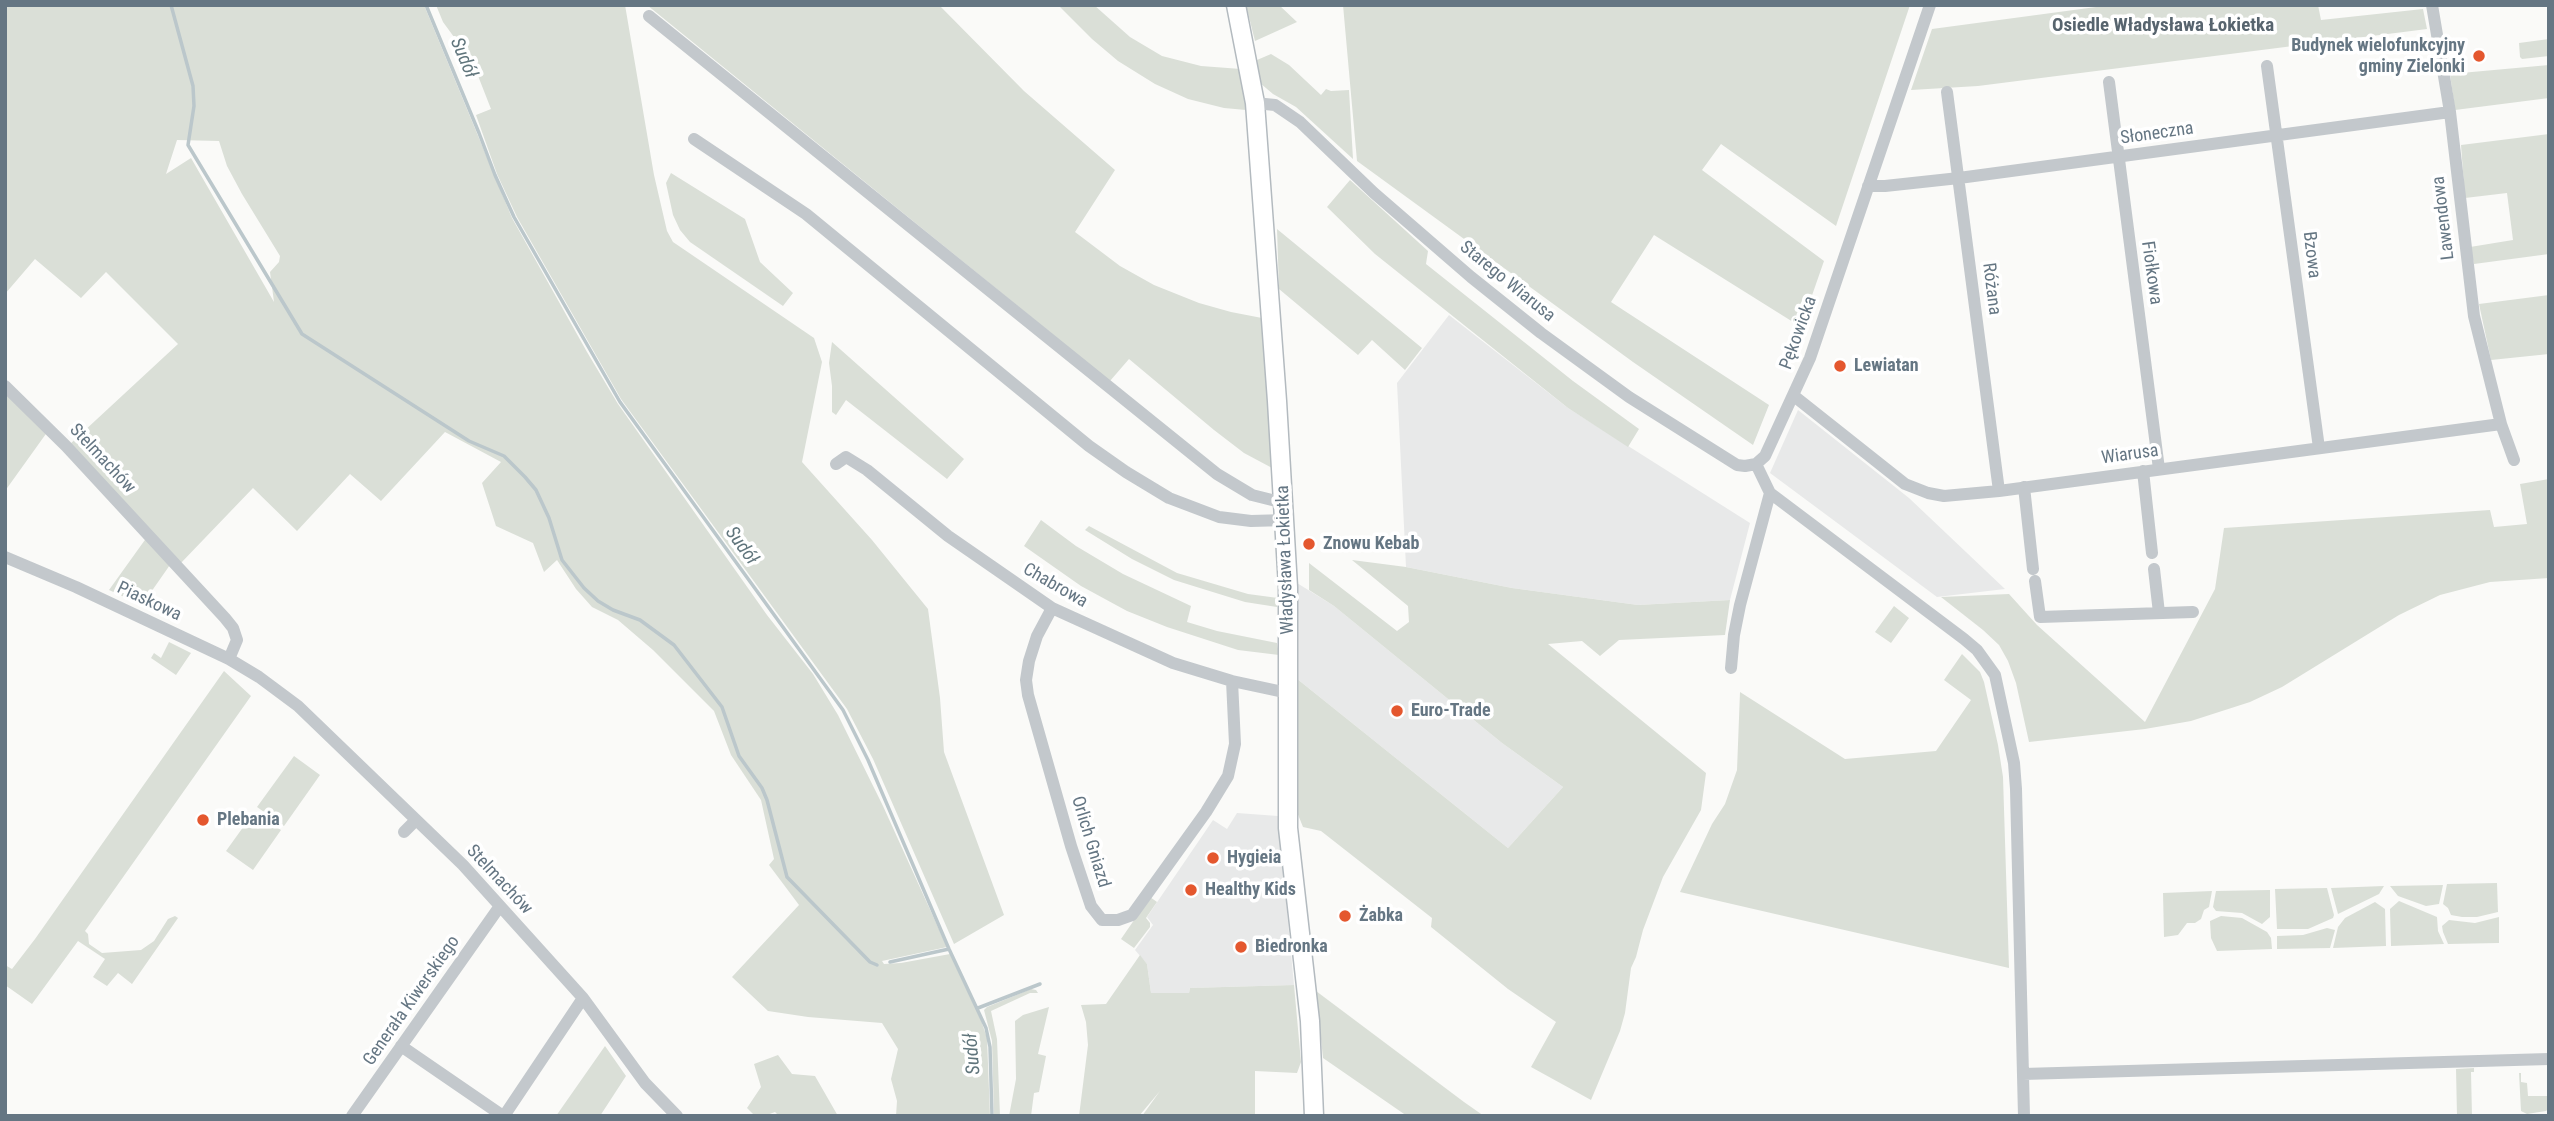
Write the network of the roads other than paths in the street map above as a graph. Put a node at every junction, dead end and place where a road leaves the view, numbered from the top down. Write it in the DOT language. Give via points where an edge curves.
graph roads {
  1 [pos="1236,5"];
  2 [pos="1930,5"];
  3 [pos="2432,5"];
  4 [pos="649,16"];
  5 [pos="2267,66"];
  6 [pos="2109,82"];
  7 [pos="1947,92"];
  8 [pos="1255,103"];
  9 [pos="2450,112"];
  10 [pos="2278,135"];
  11 [pos="694,139"];
  12 [pos="2118,157"];
  13 [pos="1959,178"];
  14 [pos="1868,186"];
  15 [pos="5,386"];
  16 [pos="1794,396"];
  17 [pos="2501,424"];
  18 [pos="2319,448"];
  19 [pos="2514,460"];
  20 [pos="836,464"];
  21 [pos="1756,464"];
  22 [pos="2159,469"];
  23 [pos="2143,471"];
  24 [pos="2024,487"];
  25 [pos="1999,491"];
  26 [pos="1770,493"];
  27 [pos="1285,511"];
  28 [pos="2152,553"];
  29 [pos="5,557"];
  30 [pos="2154,569"];
  31 [pos="1052,608"];
  32 [pos="2193,612"];
  33 [pos="2160,613"];
  34 [pos="229,659"];
  35 [pos="1731,668"];
  36 [pos="1232,681"];
  37 [pos="274,687"];
  38 [pos="1288,693"];
  39 [pos="416,820"];
  40 [pos="404,832"];
  41 [pos="500,905"];
  42 [pos="583,998"];
  43 [pos="401,1046"];
  44 [pos="2549,1059"];
  45 [pos="2023,1074"];
  46 [pos="352,1116"];
  47 [pos="503,1116"];
  48 [pos="677,1116"];
  49 [pos="1314,1116"];
  50 [pos="2024,1116"];
  1 -- 8 [label="street, Władysława Łokietka"];
  2 -- 14 [label="street, Pękowicka"];
  3 -- 9 [label="street, Lawendowa"];
  4 -- 27 [label="street" via="1217,474"];
  5 -- 10 [label="street, Bzowa"];
  6 -- 12 [label="street, Fiołkowa"];
  7 -- 13 [label="street, Różana"];
  8 -- 21 [label="street, Starego Wiarusa" via="1275,105 1300,122 1471,277 1629,397 1737,465"];
  8 -- 27 [label="street, Władysława Łokietka"];
  9 -- 10 [label="street, Słoneczna"];
  9 -- 17 [label="street, Lawendowa" via="2474,316"];
  10 -- 12 [label="street, Słoneczna"];
  10 -- 18 [label="street, Bzowa"];
  11 -- 27 [label="street" via="806,214 1126,472 1169,498 1219,517 1251,522"];
  12 -- 13 [label="street, Słoneczna"];
  12 -- 22 [label="street, Fiołkowa"];
  13 -- 14 [label="street, Słoneczna"];
  13 -- 25 [label="street, Różana"];
  14 -- 16 [label="street, Pękowicka"];
  15 -- 34 [label="street, Stelmachów" via="225,618 237,640"];
  16 -- 21 [label="street, Pękowicka" via="1765,456"];
  16 -- 25 [label="street, Wiarusa" via="1913,488 1944,496"];
  17 -- 18 [label="street, Wiarusa"];
  17 -- 19 [label="street, Lawendowa"];
  18 -- 22 [label="street, Wiarusa"];
  20 -- 31 [label="street, Chabrowa" via="846,457 867,470 948,536"];
  21 -- 26 [label="street"];
  22 -- 23 [label="street, Wiarusa"];
  23 -- 24 [label="street, Wiarusa"];
  23 -- 28 [label="street"];
  24 -- 25 [label="street, Wiarusa"];
  24 -- 33 [label="street" via="2040,617"];
  26 -- 35 [label="street" via="1740,605"];
  26 -- 45 [label="street" via="1964,639 1995,675 2016,789"];
  27 -- 38 [label="street, Władysława Łokietka"];
  29 -- 34 [label="street, Piaskowa"];
  30 -- 33 [label="street"];
  31 -- 36 [label="street, Chabrowa" via="1173,663"];
  31 -- 36 [label="street, Orlich Gniazd" via="1029,661 1028,695 1071,846 1091,906 1102,920 1132,915 1228,776 1235,744"];
  32 -- 33 [label="street"];
  34 -- 37 [label="street, Piaskowa"];
  36 -- 38 [label="street, Chabrowa"];
  37 -- 39 [label="street, Stelmachów"];
  38 -- 49 [label="street, Władysława Łokietka" via="1288,828 1310,1021"];
  39 -- 40 [label="street"];
  39 -- 41 [label="street, Stelmachów"];
  41 -- 42 [label="street, Stelmachów"];
  41 -- 43 [label="street, Generała Kiwerskiego"];
  42 -- 47 [label="street"];
  42 -- 48 [label="street, Stelmachów" via="645,1083"];
  43 -- 46 [label="street, Generała Kiwerskiego"];
  43 -- 47 [label="street"];
  44 -- 45 [label="street"];
  45 -- 50 [label="street"];
}
